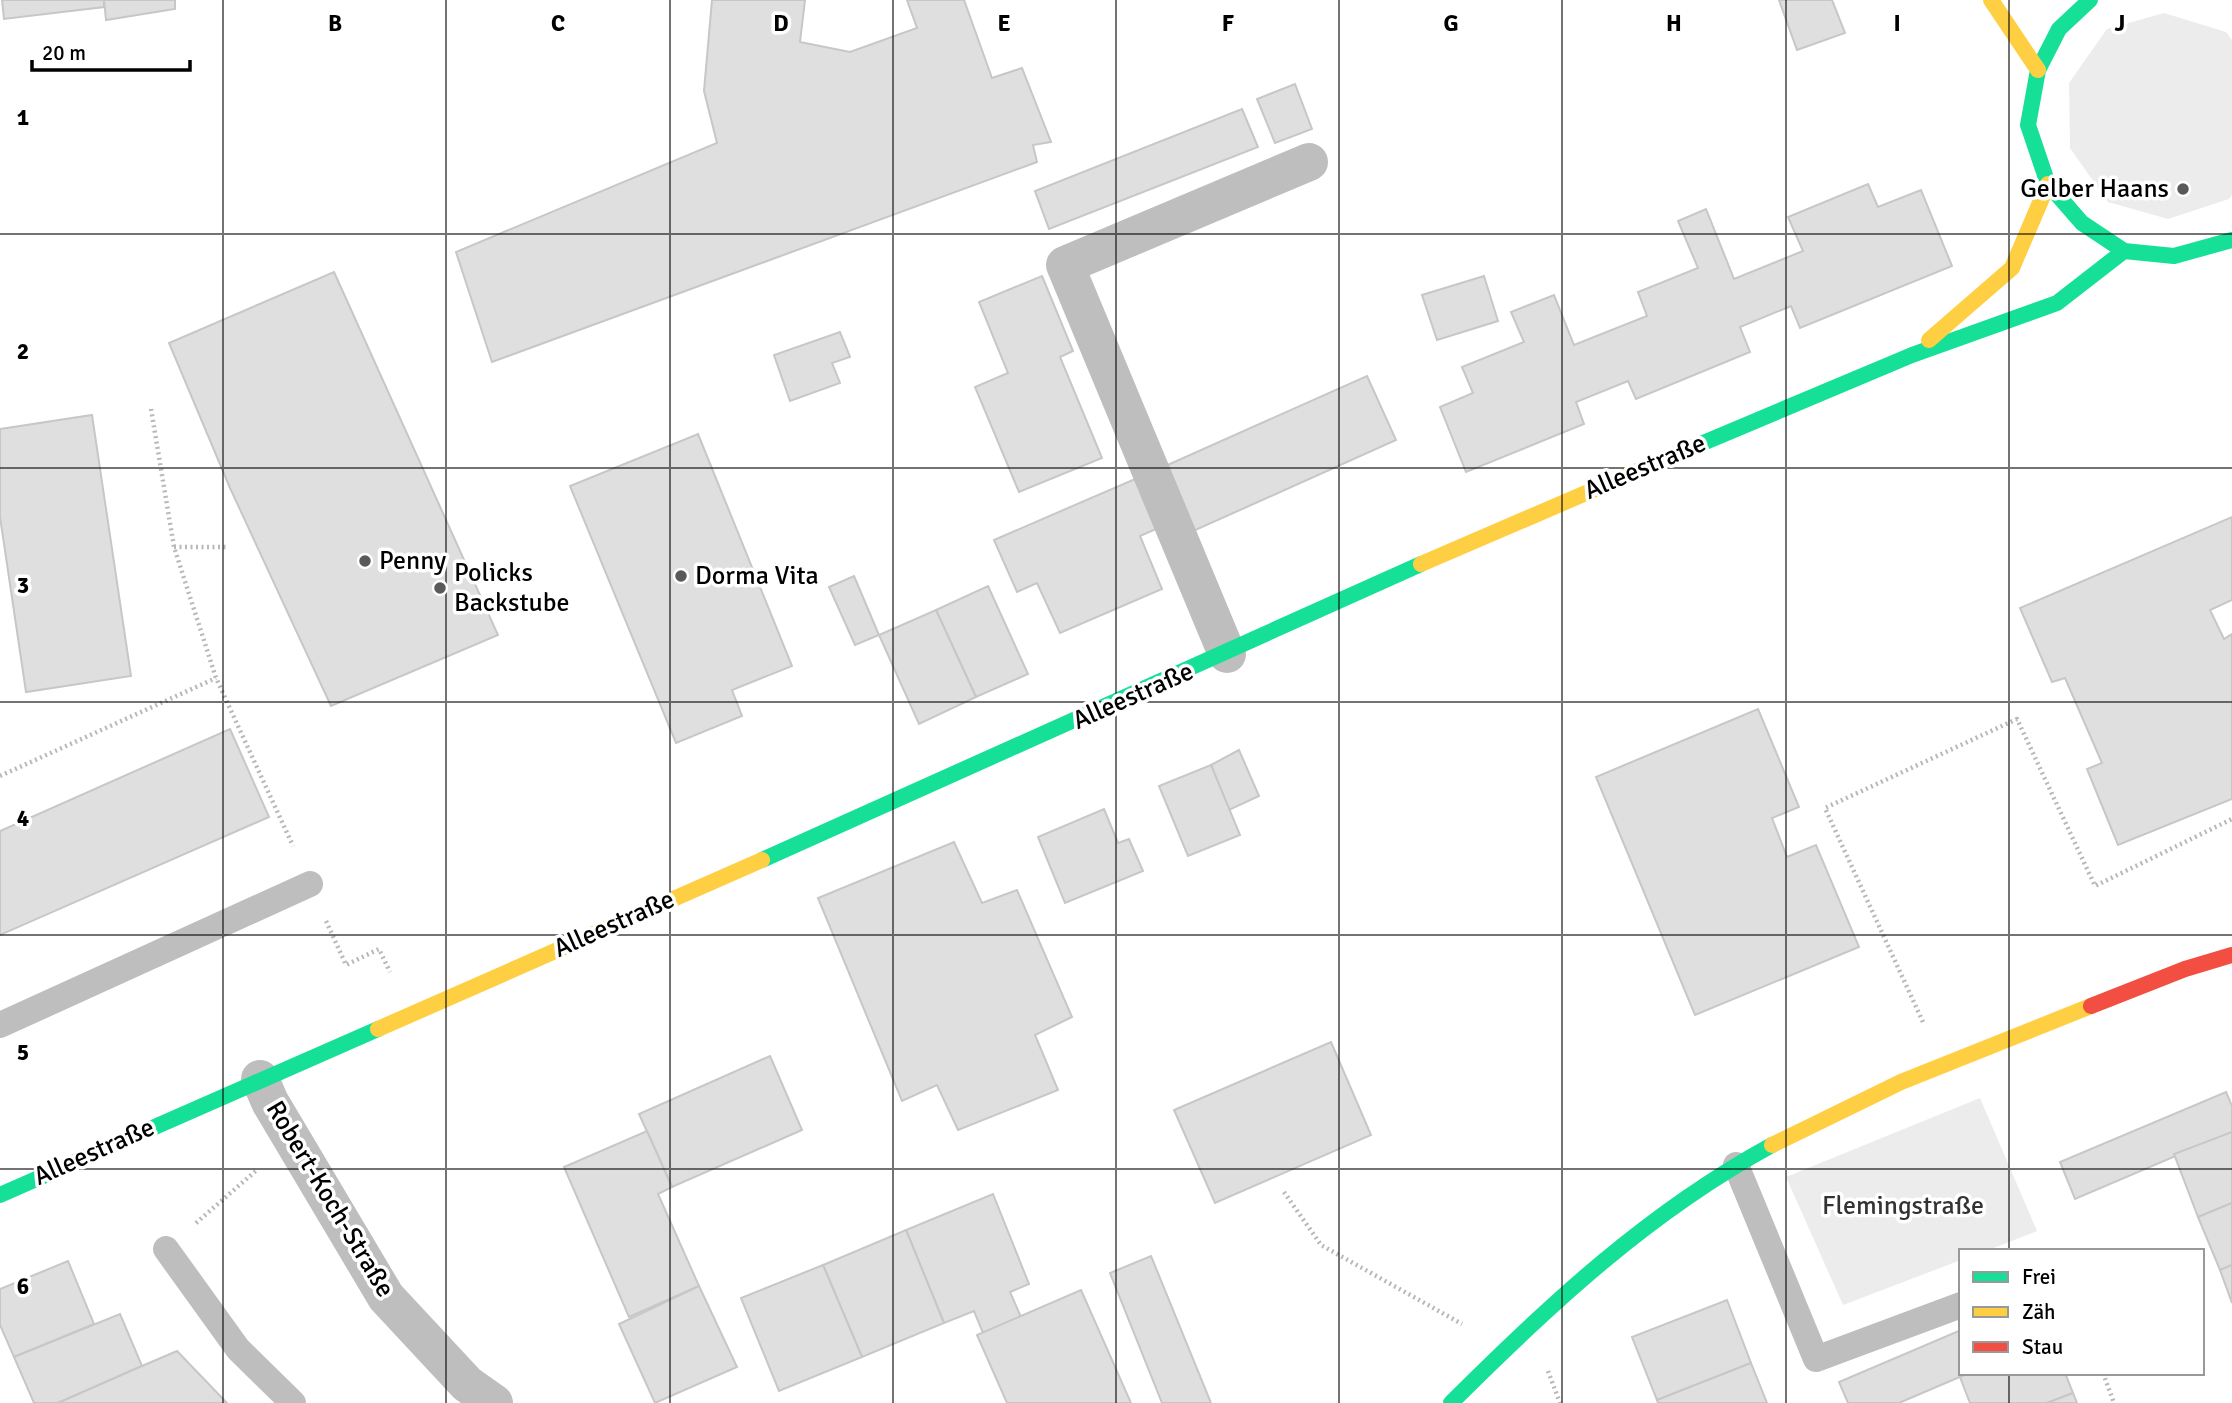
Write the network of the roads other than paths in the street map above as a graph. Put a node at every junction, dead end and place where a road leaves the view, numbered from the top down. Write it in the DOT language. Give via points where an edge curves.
graph roads {
  1 [pos="1991,0"];
  2 [pos="2090,0"];
  3 [pos="2038,69"];
  4 [pos="1309,162"];
  5 [pos="2048,184"];
  6 [pos="2232,240"];
  7 [pos="2124,251"];
  8 [pos="1912,355"];
  9 [pos="1227,654"];
  10 [pos="310,884"];
  11 [pos="2232,955"];
  12 [pos="0,1025"];
  13 [pos="260,1079"];
  14 [pos="1736,1165"];
  15 [pos="0,1195"];
  16 [pos="166,1249"];
  17 [pos="1959,1307"];
  18 [pos="293,1403"];
  19 [pos="494,1403"];
  20 [pos="1451,1403"];
  1 -- 3 [label="main road"];
  2 -- 3 [label="main road" via="2059,29"];
  3 -- 5 [label="main road" via="2028,125"];
  4 -- 9 [label="street, Alleestraße" via="1065,265"];
  5 -- 7 [label="main road" via="2082,223"];
  5 -- 8 [label="main road, Alleestraße" via="2011,268"];
  6 -- 7 [label="main road" via="2174,256"];
  7 -- 8 [label="main road, Alleestraße" via="2057,303"];
  8 -- 9 [label="main road, Alleestraße" via="1494,531"];
  9 -- 13 [label="main road, Alleestraße"];
  10 -- 12 [label="lane"];
  11 -- 14 [label="main road" via="1829,1113"];
  13 -- 15 [label="main road, Alleestraße"];
  13 -- 19 [label="street, Robert-Koch-Straße" via="386,1297 467,1384"];
  14 -- 17 [label="lane" via="1816,1359"];
  14 -- 20 [label="main road" via="1616,1246"];
  16 -- 18 [label="lane" via="238,1349"];
}
